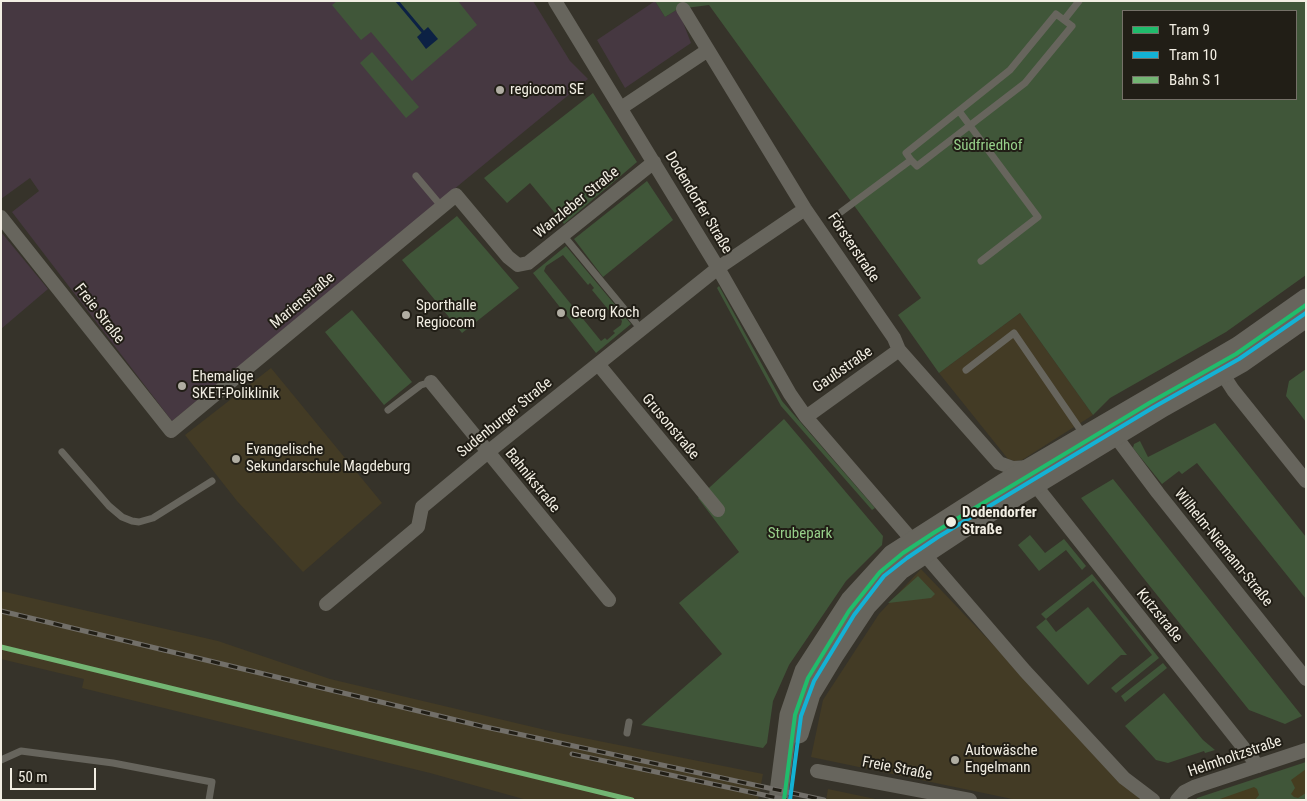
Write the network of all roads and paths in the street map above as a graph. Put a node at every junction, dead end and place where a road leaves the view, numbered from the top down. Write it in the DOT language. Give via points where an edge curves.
graph roads {
  1 [pos="555,1"];
  2 [pos="1079,1"];
  3 [pos="683,9"];
  4 [pos="1064,20"];
  5 [pos="708,50"];
  6 [pos="622,108"];
  7 [pos="959,111"];
  8 [pos="970,125"];
  9 [pos="911,160"];
  10 [pos="654,162"];
  11 [pos="416,176"];
  12 [pos="442,207"];
  13 [pos="806,209"];
  14 [pos="841,212"];
  15 [pos="1,217"];
  16 [pos="563,235"];
  17 [pos="981,261"];
  18 [pos="518,265"];
  19 [pos="718,268"];
  20 [pos="1306,298"];
  21 [pos="1306,318"];
  22 [pos="640,328"];
  23 [pos="899,350"];
  24 [pos="598,364"];
  25 [pos="1218,368"];
  26 [pos="966,370"];
  27 [pos="431,382"];
  28 [pos="388,410"];
  29 [pos="806,417"];
  30 [pos="171,431"];
  31 [pos="1084,436"];
  32 [pos="1116,437"];
  33 [pos="1057,451"];
  34 [pos="62,452"];
  35 [pos="488,452"];
  36 [pos="1031,467"];
  37 [pos="212,481"];
  38 [pos="1306,482"];
  39 [pos="1036,486"];
  40 [pos="718,510"];
  41 [pos="916,547"];
  42 [pos="609,600"];
  43 [pos="326,604"];
  44 [pos="1306,679"];
  45 [pos="629,722"];
  46 [pos="627,733"];
  47 [pos="1306,750"];
  48 [pos="1,760"];
  49 [pos="1258,766"];
  50 [pos="817,771"];
  51 [pos="1148,799"];
  52 [pos="209,800"];
  53 [pos="778,800"];
  54 [pos="790,800"];
  55 [pos="970,800"];
  56 [pos="1177,800"];
  1 -- 6 [label="street, Dodendorfer Straße"];
  2 -- 4 [label="lane"];
  3 -- 5 [label="street, Försterstraße"];
  4 -- 7 [label="lane" via="1056,14 1010,70"];
  4 -- 8 [label="lane" via="1072,26 1025,83"];
  5 -- 6 [label="street"];
  5 -- 13 [label="street, Försterstraße"];
  6 -- 10 [label="street, Dodendorfer Straße"];
  7 -- 8 [label="lane"];
  7 -- 9 [label="lane" via="906,153"];
  8 -- 9 [label="lane" via="917,166"];
  8 -- 17 [label="lane" via="1038,218"];
  9 -- 14 [label="lane"];
  10 -- 16 [label="street, Wanzleber Straße"];
  10 -- 19 [label="street, Dodendorfer Straße"];
  11 -- 12 [label="lane"];
  12 -- 18 [label="street, Marienstraße" via="456,195"];
  12 -- 30 [label="street, Marienstraße"];
  13 -- 19 [label="street, Sudenburger Straße"];
  13 -- 23 [label="street, Försterstraße"];
  15 -- 30 [label="street, Freie Straße"];
  16 -- 18 [label="street, Wanzleber Straße" via="528,263"];
  16 -- 22 [label="lane"];
  19 -- 22 [label="street, Sudenburger Straße"];
  19 -- 29 [label="street, Dodendorfer Straße"];
  20 -- 25 [label="main road"];
  21 -- 25 [label="main road"];
  22 -- 24 [label="street, Sudenburger Straße"];
  23 -- 29 [label="street, Gaußstraße"];
  23 -- 36 [label="street, Försterstraße" via="999,463 1013,468"];
  24 -- 35 [label="street, Sudenburger Straße"];
  24 -- 40 [label="street, Grusonstraße"];
  25 -- 31 [label="main road"];
  25 -- 32 [label="main road"];
  25 -- 38 [label="street"];
  26 -- 31 [label="lane" via="1014,333"];
  27 -- 28 [label="lane" via="421,385"];
  27 -- 35 [label="street, Bahnikstraße"];
  29 -- 41 [label="street, Dodendorfer Straße"];
  31 -- 33 [label="main road"];
  32 -- 39 [label="main road"];
  32 -- 44 [label="street, Wilhelm-Niemann-Straße"];
  33 -- 36 [label="main road"];
  33 -- 41 [label="main road" via="1040,470"];
  34 -- 37 [label="lane" via="109,506 132,521 153,518"];
  35 -- 42 [label="street, Bahnikstraße"];
  35 -- 43 [label="street, Sudenburger Straße" via="422,507 418,527"];
  36 -- 41 [label="main road"];
  39 -- 41 [label="main road"];
  39 -- 49 [label="street, Kutzstraße"];
  41 -- 51 [label="street, Dodendorfer Straße" via="1124,778"];
  41 -- 53 [label="main road" via="892,554 857,590 804,671 789,715"];
  41 -- 54 [label="main road" via="896,575 867,606 811,694 800,728"];
  45 -- 46 [label="lane"];
  47 -- 49 [label="street, Helmholtzstraße"];
  48 -- 52 [label="lane" via="21,752 114,763 204,780 212,782"];
  49 -- 56 [label="street, Helmholtzstraße" via="1194,787"];
  50 -- 55 [label="street, Freie Straße"];
}
